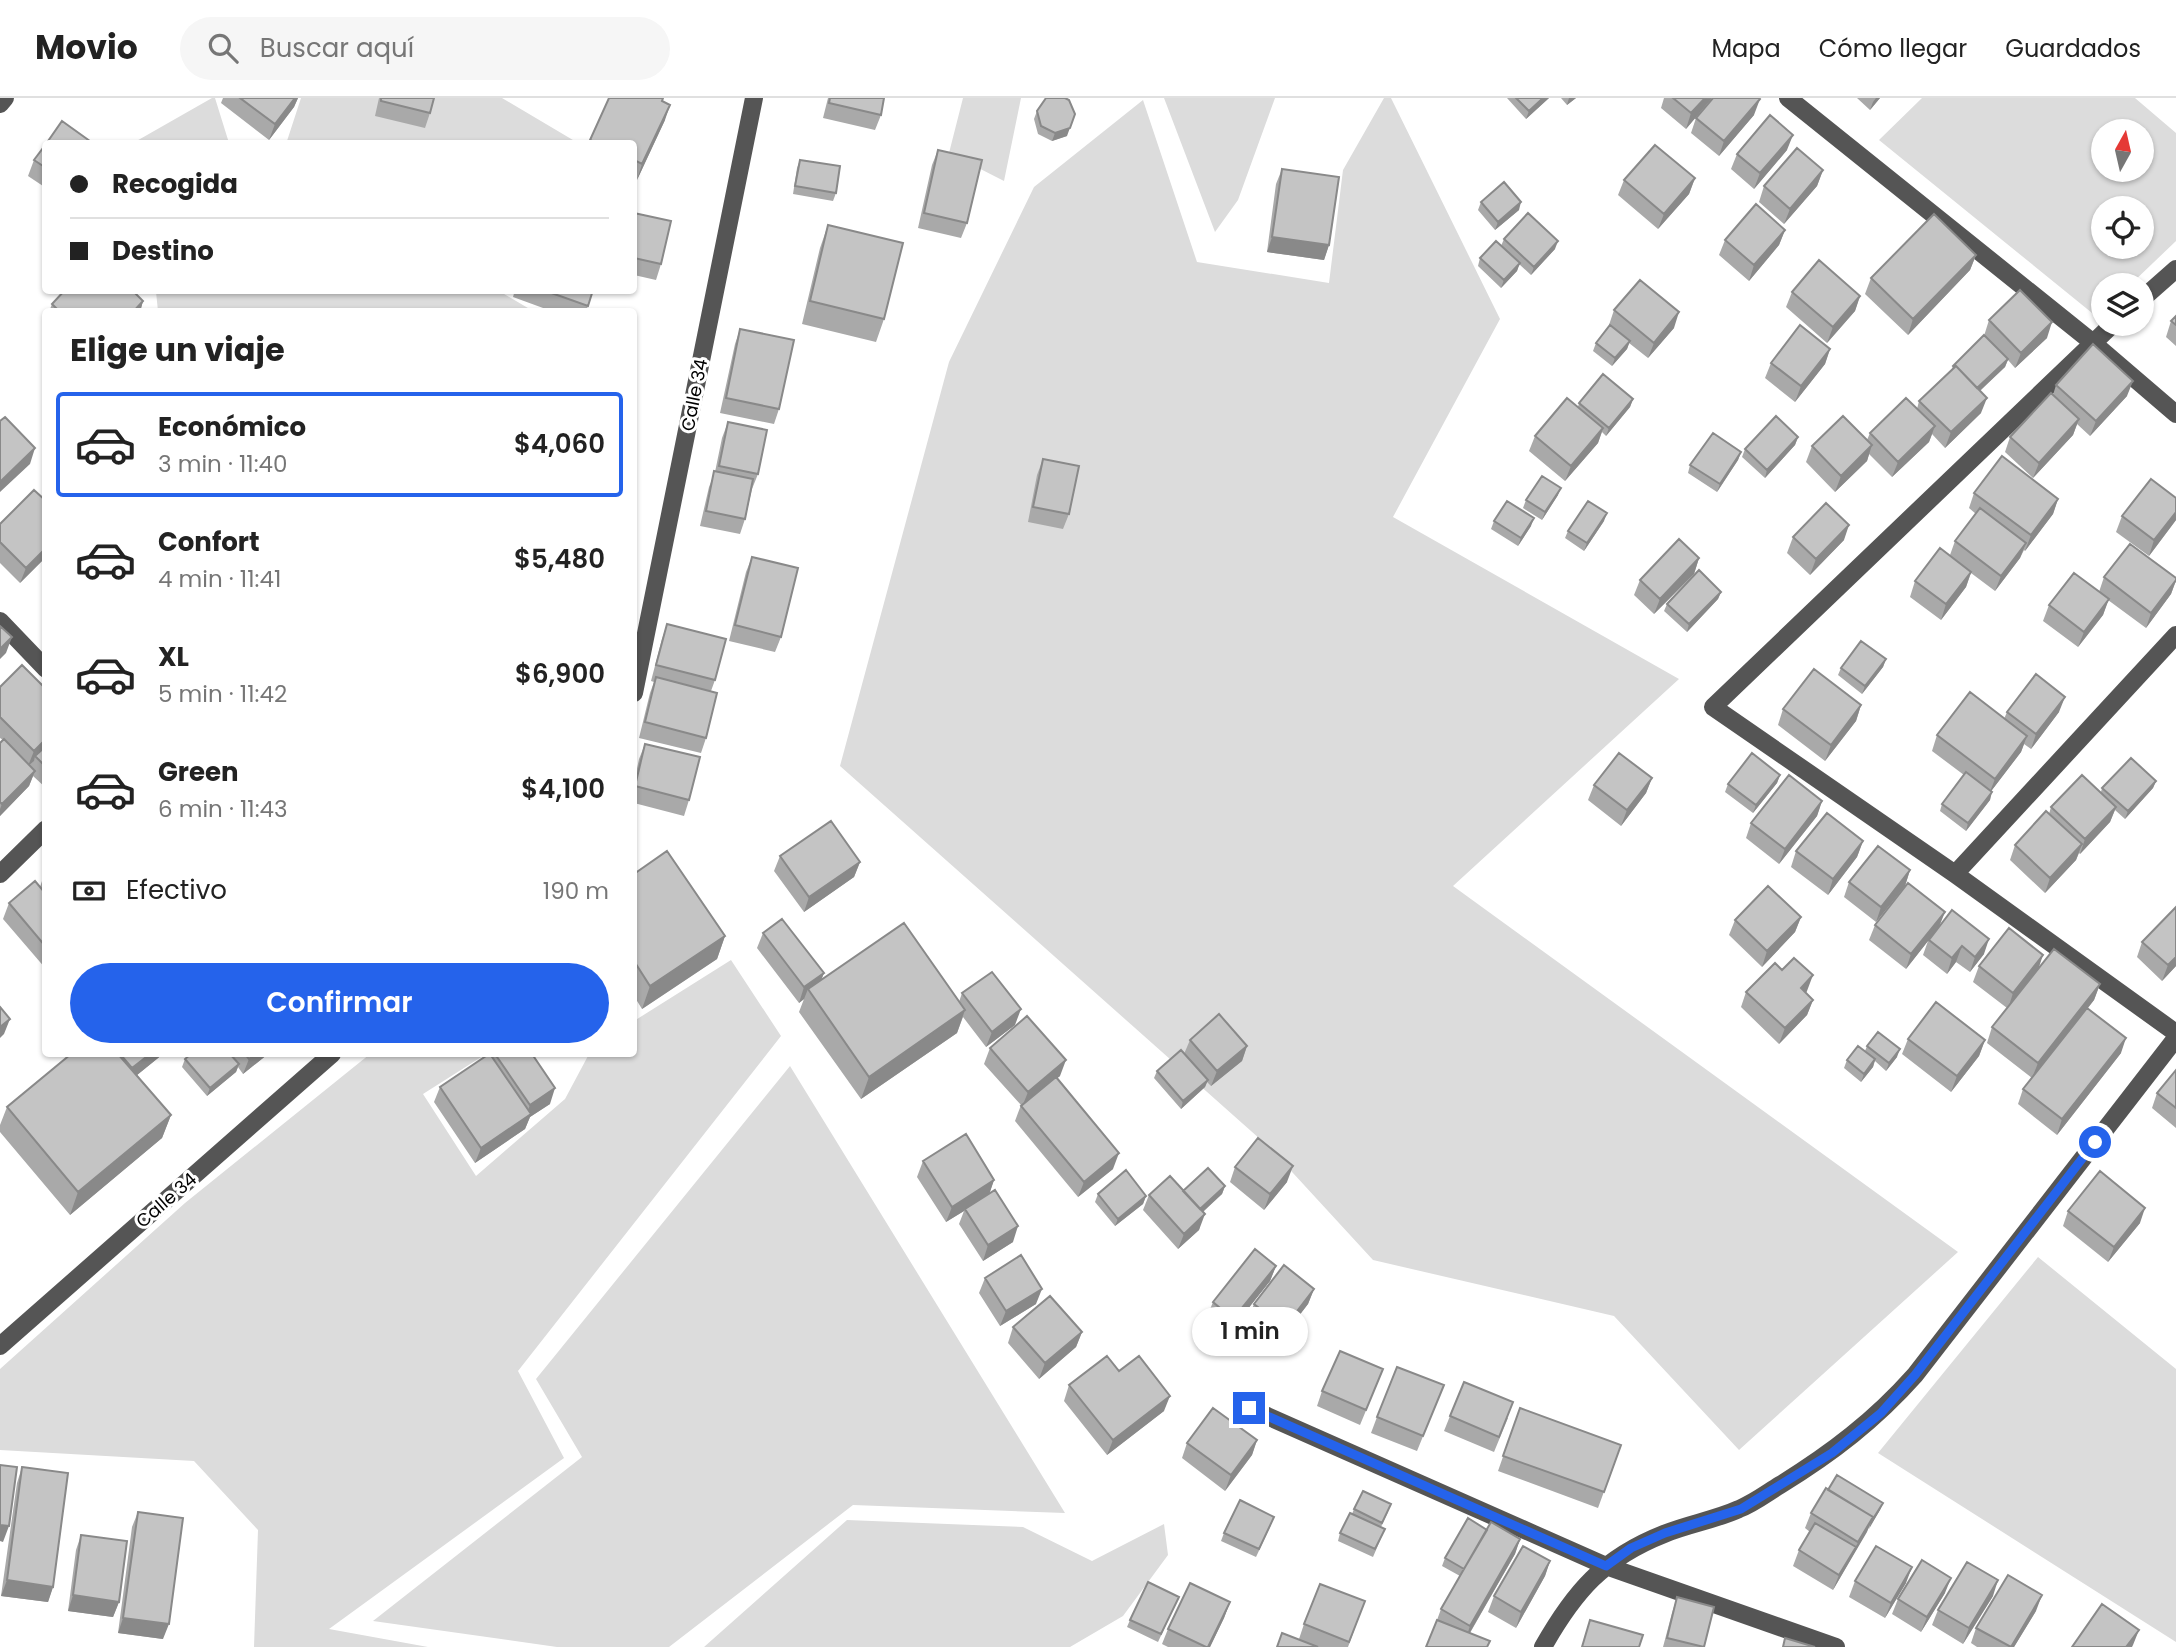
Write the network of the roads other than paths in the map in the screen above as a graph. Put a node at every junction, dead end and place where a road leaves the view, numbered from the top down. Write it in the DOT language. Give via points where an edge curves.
graph roads {
  1 [pos="5,98"];
  2 [pos="754,98"];
  3 [pos="1788,98"];
  4 [pos="0,104"];
  5 [pos="2176,269"];
  6 [pos="2154,288"];
  7 [pos="2099,336"];
  8 [pos="2092,342"];
  9 [pos="2176,414"];
  10 [pos="0,621"];
  11 [pos="2176,635"];
  12 [pos="42,665"];
  13 [pos="637,678"];
  14 [pos="42,833"];
  15 [pos="0,874"];
  16 [pos="1955,874"];
  17 [pos="2176,1036"];
  18 [pos="329,1057"];
  19 [pos="0,1346"];
  20 [pos="1249,1408"];
  21 [pos="1606,1566"];
  22 [pos="1543,1647"];
  23 [pos="1836,1647"];
  1 -- 4 [label="street"];
  2 -- 13 [label="street, Calle 34"];
  3 -- 8 [label="street"];
  5 -- 6 [label="street"];
  7 -- 8 [label="street"];
  8 -- 9 [label="street"];
  8 -- 16 [label="street" via="1713,706"];
  10 -- 12 [label="street"];
  11 -- 16 [label="street"];
  14 -- 15 [label="street"];
  16 -- 17 [label="street"];
  17 -- 21 [label="street" via="1881,1413 1832,1453 1741,1509 1665,1533 1631,1548"];
  18 -- 19 [label="street, Calle 34"];
  20 -- 21 [label="street"];
  21 -- 22 [label="street" via="1567,1604"];
  21 -- 23 [label="street"];
}
